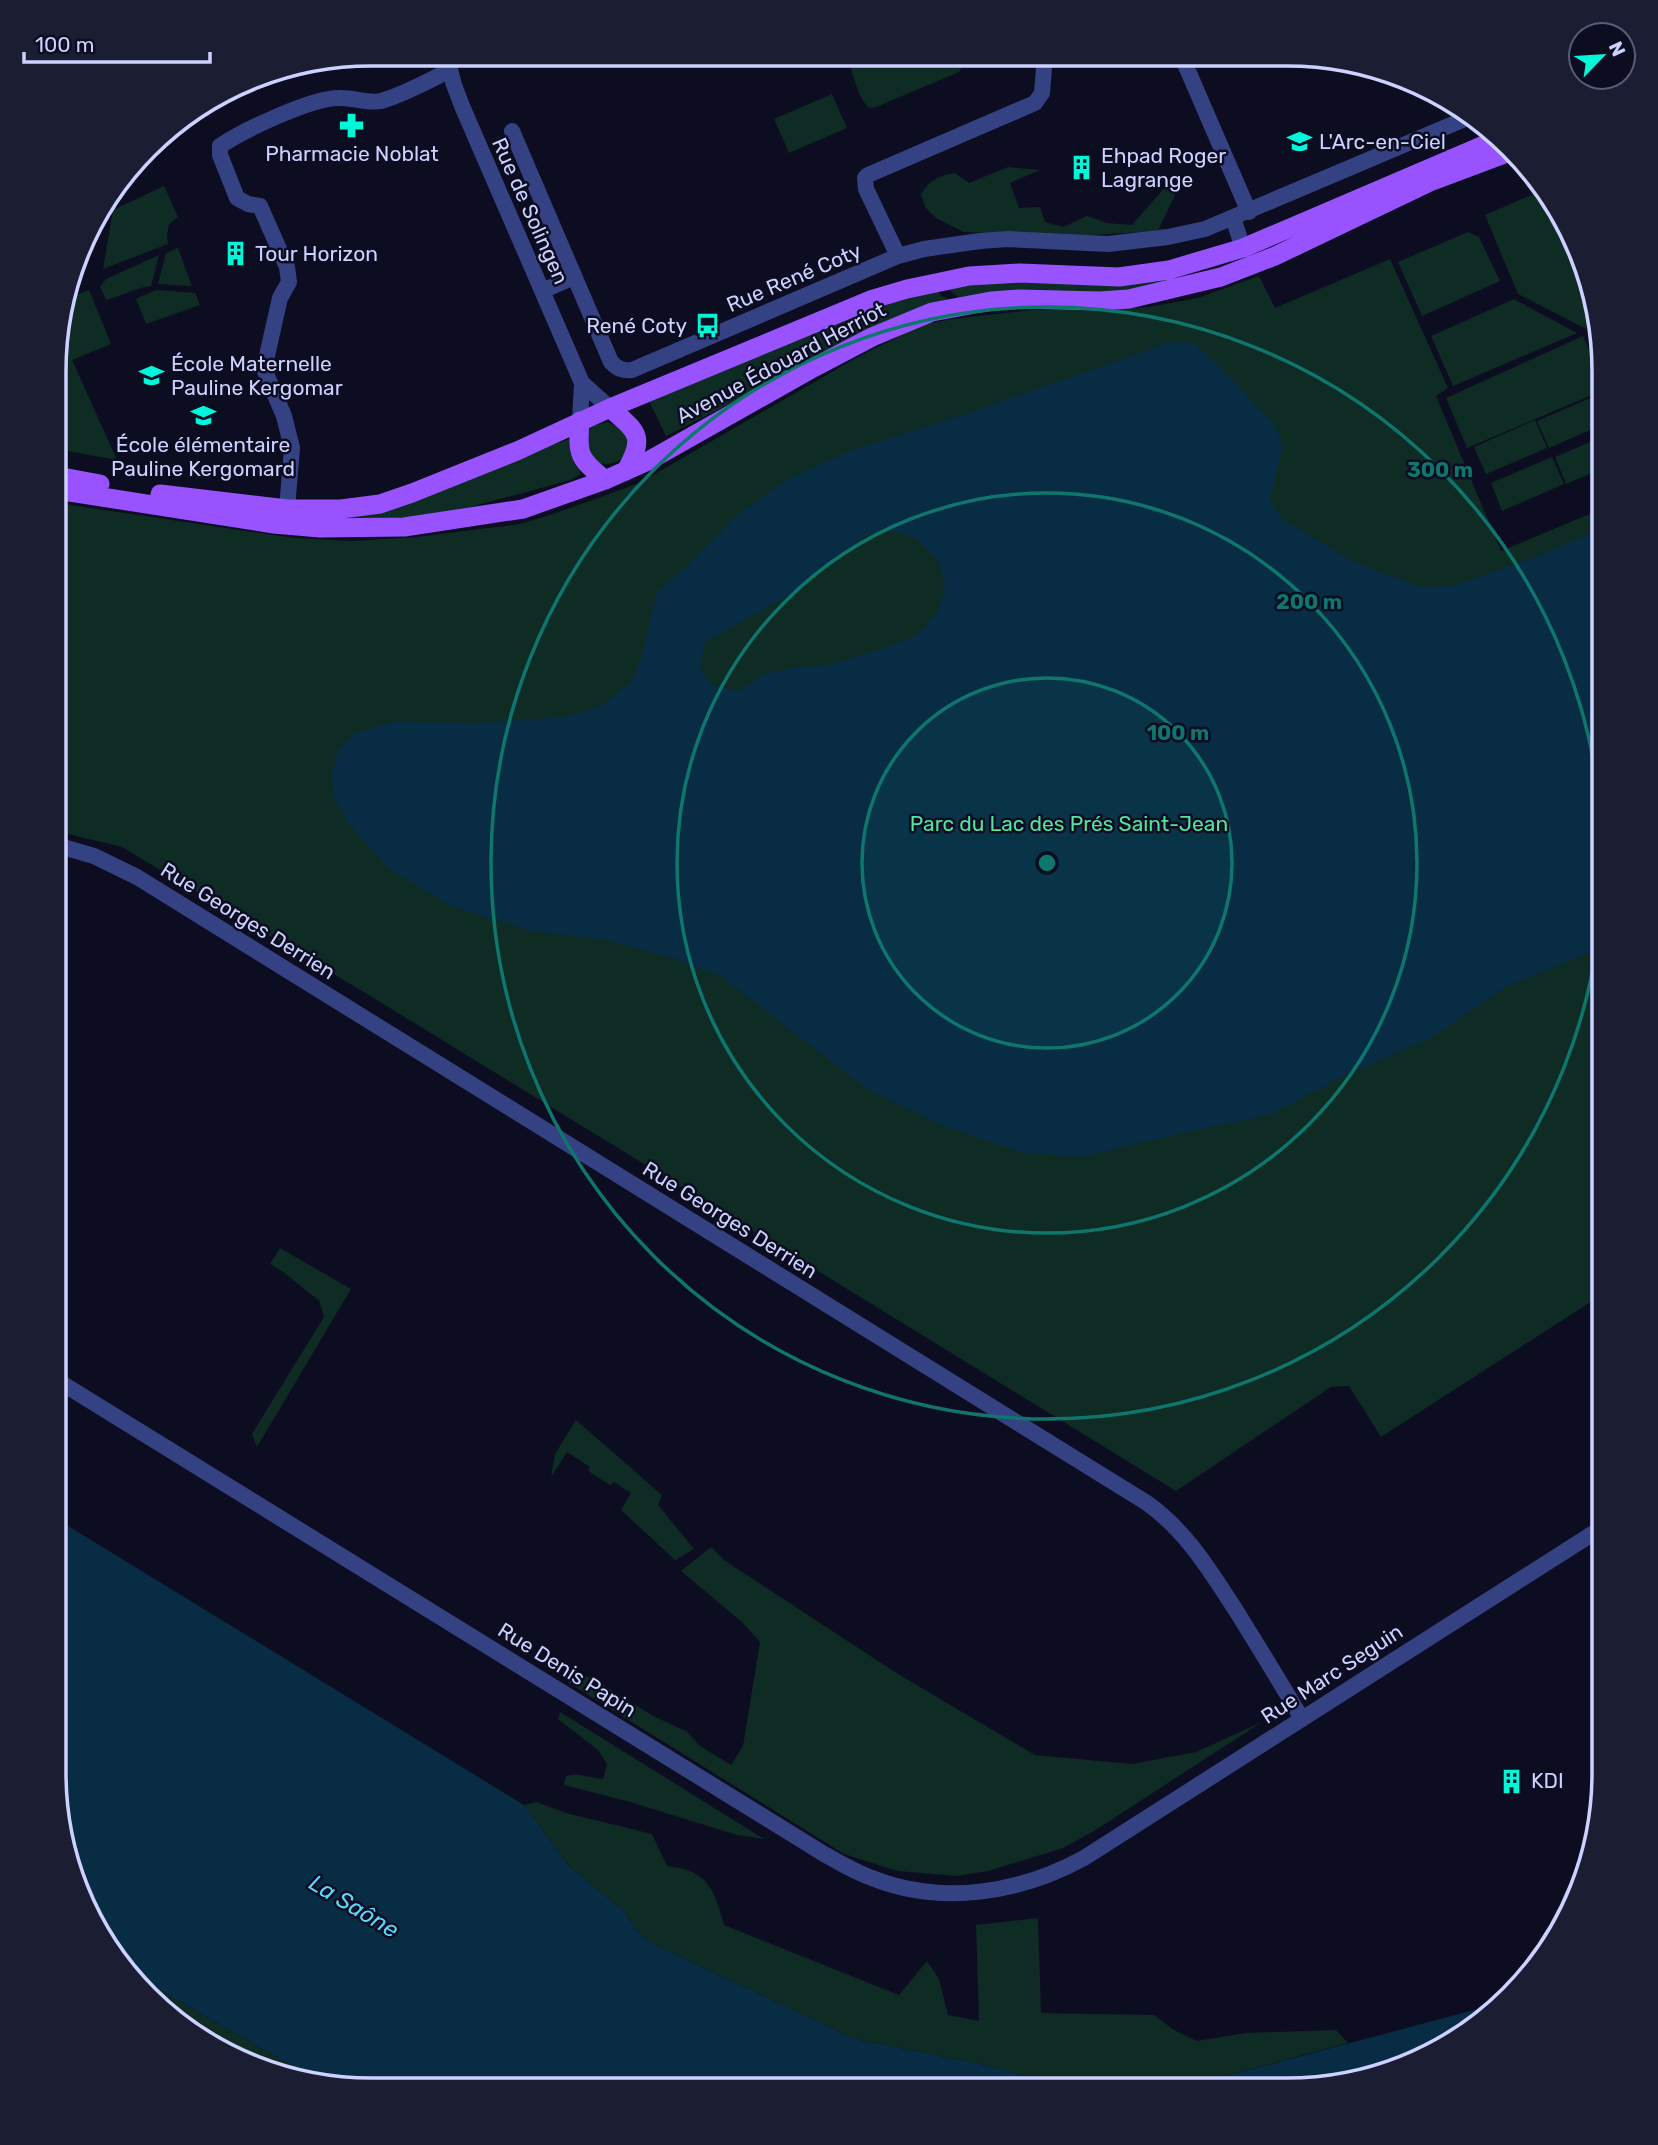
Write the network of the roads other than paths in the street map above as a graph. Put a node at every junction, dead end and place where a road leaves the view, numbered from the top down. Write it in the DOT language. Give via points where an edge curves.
graph roads {
  1 [pos="443,66"];
  2 [pos="449,66"];
  3 [pos="1044,66"];
  4 [pos="1185,66"];
  5 [pos="1460,121"];
  6 [pos="512,131"];
  7 [pos="1489,143"];
  8 [pos="1501,155"];
  9 [pos="1241,215"];
  10 [pos="1243,248"];
  11 [pos="898,256"];
  12 [pos="574,277"];
  13 [pos="542,291"];
  14 [pos="582,383"];
  15 [pos="610,408"];
  16 [pos="580,421"];
  17 [pos="626,471"];
  18 [pos="66,478"];
  19 [pos="605,480"];
  20 [pos="66,491"];
  21 [pos="287,509"];
  22 [pos="66,848"];
  23 [pos="66,1386"];
  24 [pos="1592,1534"];
  25 [pos="1302,1719"];
  26 [pos="1084,1858"];
  1 -- 21 [label="street" via="419,85 379,102 315,101 220,146 237,198 260,206 287,267 289,282 280,298 264,369 292,449"];
  2 -- 13 [label="street, Rue de Solingen" via="465,114"];
  3 -- 11 [label="street" via="1042,93 1035,103 868,174 866,190"];
  4 -- 9 [label="street"];
  5 -- 9 [label="street, Rue René Coty"];
  6 -- 12 [label="street, Rue René Coty"];
  7 -- 10 [label="main road, Avenue Édouard Herriot"];
  8 -- 17 [label="main road, Avenue Édouard Herriot" via="1432,181 1221,277 1129,299 1019,299 932,312 872,337"];
  9 -- 10 [label="street"];
  9 -- 11 [label="street, Rue René Coty" via="1185,234 1140,241 1008,239"];
  10 -- 15 [label="main road, Avenue Édouard Herriot" via="1169,270 1119,276 1020,272 969,276 907,289"];
  11 -- 12 [label="street, Rue René Coty" via="625,371 611,362"];
  12 -- 13 [label="street"];
  13 -- 14 [label="street, Rue de Solingen"];
  14 -- 15 [label="street, Rue de Solingen"];
  14 -- 16 [label="street, Rue de Solingen"];
  15 -- 16 [label="main road, Avenue Édouard Herriot"];
  15 -- 17 [label="main road" via="638,438"];
  16 -- 19 [label="main road" via="582,458"];
  16 -- 21 [label="main road, Avenue Édouard Herriot" via="517,451 380,504"];
  17 -- 19 [label="main road, Avenue Édouard Herriot"];
  18 -- 21 [label="main road, Avenue Édouard Herriot"];
  19 -- 20 [label="main road, Avenue Édouard Herriot" via="523,509 404,527 356,529 274,524"];
  22 -- 25 [label="street, Rue Georges Derrien" via="137,877 1147,1503 1180,1530 1202,1558"];
  23 -- 26 [label="street, Rue Denis Papin" via="855,1871 897,1886 972,1893 1029,1882"];
  24 -- 25 [label="street, Rue Marc Seguin"];
  25 -- 26 [label="street, Rue Marc Seguin"];
}
